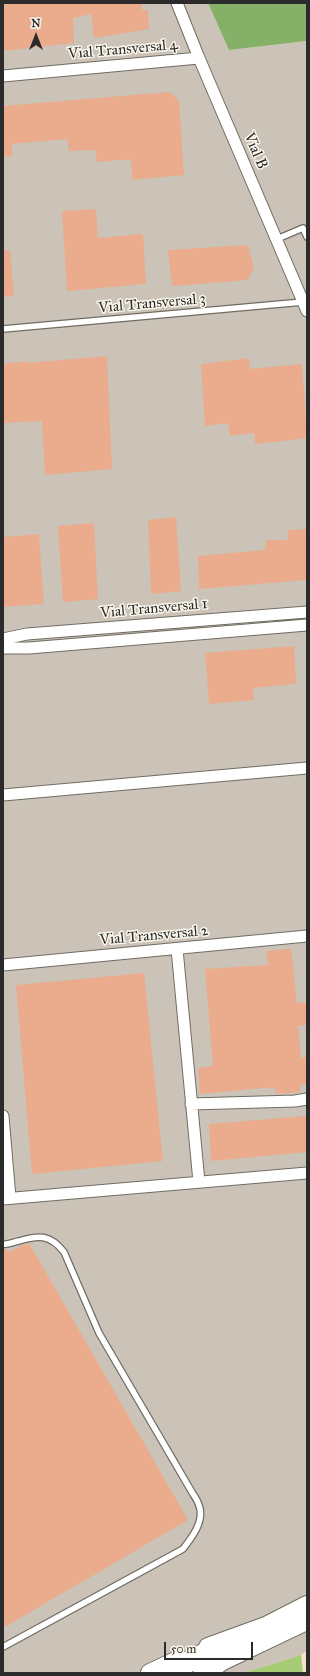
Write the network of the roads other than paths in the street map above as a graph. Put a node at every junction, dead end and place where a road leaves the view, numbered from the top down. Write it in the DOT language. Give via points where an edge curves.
graph roads {
  1 [pos="177,3"];
  2 [pos="199,58"];
  3 [pos="3,76"];
  4 [pos="307,237"];
  5 [pos="276,240"];
  6 [pos="306,305"];
  7 [pos="3,329"];
  8 [pos="307,612"];
  9 [pos="307,626"];
  10 [pos="3,639"];
  11 [pos="3,648"];
  12 [pos="307,768"];
  13 [pos="3,795"];
  14 [pos="307,936"];
  15 [pos="177,950"];
  16 [pos="3,965"];
  17 [pos="307,1099"];
  18 [pos="191,1104"];
  19 [pos="3,1116"];
  20 [pos="307,1173"];
  21 [pos="199,1182"];
  22 [pos="7,1199"];
  23 [pos="3,1244"];
  24 [pos="307,1605"];
  25 [pos="307,1613"];
  26 [pos="307,1619"];
  27 [pos="234,1639"];
  28 [pos="3,1647"];
  29 [pos="150,1673"];
  30 [pos="165,1673"];
  31 [pos="182,1673"];
  32 [pos="204,1673"];
  1 -- 2 [label="street, Vial B"];
  2 -- 3 [label="street, Vial Transversal 4"];
  2 -- 5 [label="street, Vial B"];
  4 -- 5 [label="lane" via="303,228"];
  5 -- 6 [label="street, Vial B"];
  6 -- 7 [label="lane, Vial Transversal 3"];
  8 -- 10 [label="street, Vial Transversal 1" via="27,634"];
  9 -- 11 [label="street, Vial Transversal 1"];
  12 -- 13 [label="street"];
  14 -- 15 [label="street, Vial Transversal 2"];
  15 -- 16 [label="street, Vial Transversal 2"];
  15 -- 18 [label="street"];
  17 -- 18 [label="street"];
  18 -- 21 [label="street"];
  19 -- 22 [label="street"];
  20 -- 21 [label="street"];
  21 -- 22 [label="street"];
  23 -- 28 [label="lane" via="33,1236 45,1237 57,1243 64,1252 99,1333 200,1509 197,1527 183,1549"];
  24 -- 27 [label="main road"];
  25 -- 31 [label="main road"];
  26 -- 32 [label="highway" via="221,1660"];
  27 -- 29 [label="main road" via="199,1650"];
  27 -- 30 [label="highway"];
}
